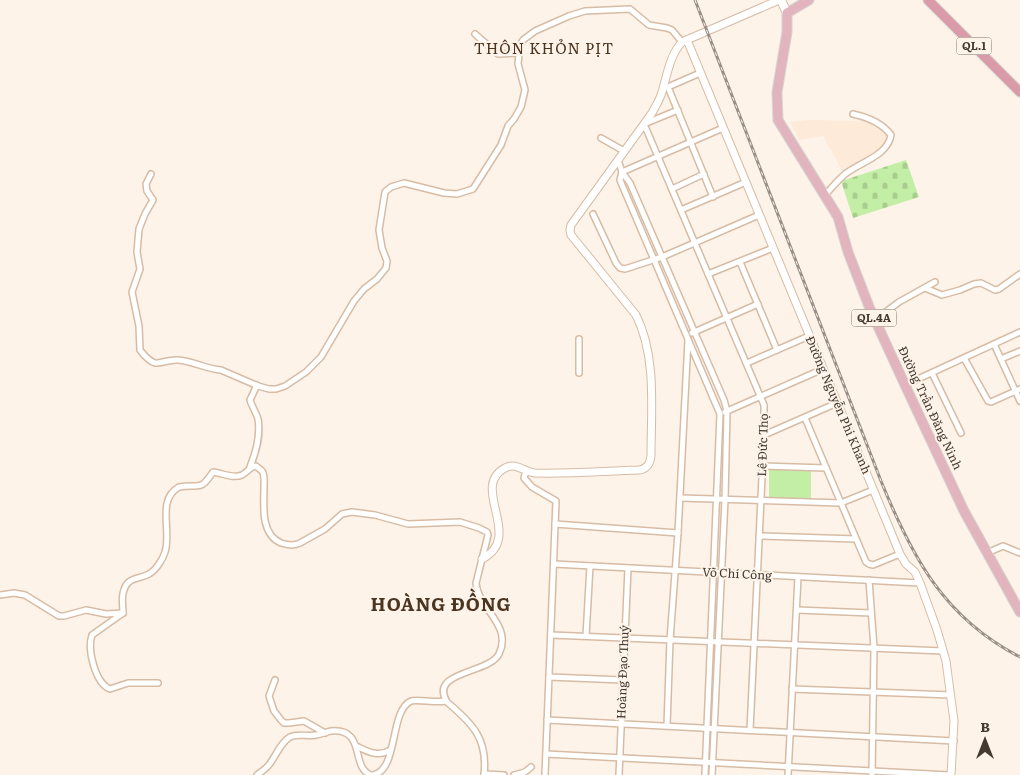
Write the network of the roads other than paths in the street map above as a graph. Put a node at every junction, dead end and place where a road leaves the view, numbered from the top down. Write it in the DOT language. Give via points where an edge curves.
graph roads {
  1 [pos="780,0"];
  2 [pos="809,0"];
  3 [pos="928,0"];
  4 [pos="787,13"];
  5 [pos="474,34"];
  6 [pos="684,41"];
  7 [pos="519,53"];
  8 [pos="700,73"];
  9 [pos="1020,92"];
  10 [pos="678,110"];
  11 [pos="853,114"];
  12 [pos="644,124"];
  13 [pos="723,128"];
  14 [pos="601,138"];
  15 [pos="691,142"];
  16 [pos="624,151"];
  17 [pos="658,157"];
  18 [pos="618,160"];
  19 [pos="622,172"];
  20 [pos="151,174"];
  21 [pos="704,174"];
  22 [pos="746,182"];
  23 [pos="672,189"];
  24 [pos="713,196"];
  25 [pos="824,196"];
  26 [pos="681,210"];
  27 [pos="594,214"];
  28 [pos="759,215"];
  29 [pos="695,242"];
  30 [pos="773,248"];
  31 [pos="662,257"];
  32 [pos="654,260"];
  33 [pos="740,262"];
  34 [pos="708,274"];
  35 [pos="1020,274"];
  36 [pos="935,282"];
  37 [pos="925,288"];
  38 [pos="758,304"];
  39 [pos="728,319"];
  40 [pos="875,320"];
  41 [pos="694,331"];
  42 [pos="1020,332"];
  43 [pos="809,336"];
  44 [pos="688,338"];
  45 [pos="579,339"];
  46 [pos="994,344"];
  47 [pos="778,350"];
  48 [pos="1020,350"];
  49 [pos="964,358"];
  50 [pos="1001,359"];
  51 [pos="747,363"];
  52 [pos="823,369"];
  53 [pos="579,373"];
  54 [pos="932,373"];
  55 [pos="905,385"];
  56 [pos="257,386"];
  57 [pos="1018,390"];
  58 [pos="761,396"];
  59 [pos="1020,401"];
  60 [pos="837,403"];
  61 [pos="727,411"];
  62 [pos="720,414"];
  63 [pos="805,418"];
  64 [pos="961,433"];
  65 [pos="764,434"];
  66 [pos="763,466"];
  67 [pos="250,467"];
  68 [pos="826,468"];
  69 [pos="526,471"];
  70 [pos="873,490"];
  71 [pos="680,498"];
  72 [pos="716,499"];
  73 [pos="725,499"];
  74 [pos="760,501"];
  75 [pos="841,503"];
  76 [pos="555,524"];
  77 [pos="678,533"];
  78 [pos="759,536"];
  79 [pos="856,539"];
  80 [pos="987,553"];
  81 [pos="1020,553"];
  82 [pos="900,554"];
  83 [pos="482,559"];
  84 [pos="554,564"];
  85 [pos="590,566"];
  86 [pos="628,568"];
  87 [pos="674,570"];
  88 [pos="714,572"];
  89 [pos="721,573"];
  90 [pos="758,575"];
  91 [pos="798,577"];
  92 [pos="868,580"];
  93 [pos="920,583"];
  94 [pos="0,595"];
  95 [pos="1019,608"];
  96 [pos="797,610"];
  97 [pos="871,613"];
  98 [pos="123,614"];
  99 [pos="550,635"];
  100 [pos="586,636"];
  101 [pos="624,638"];
  102 [pos="670,640"];
  103 [pos="711,642"];
  104 [pos="718,642"];
  105 [pos="754,643"];
  106 [pos="795,645"];
  107 [pos="874,648"];
  108 [pos="943,651"];
  109 [pos="549,678"];
  110 [pos="275,680"];
  111 [pos="623,680"];
  112 [pos="158,683"];
  113 [pos="792,688"];
  114 [pos="874,692"];
  115 [pos="951,695"];
  116 [pos="446,701"];
  117 [pos="547,720"];
  118 [pos="621,723"];
  119 [pos="667,726"];
  120 [pos="707,728"];
  121 [pos="714,728"];
  122 [pos="750,730"];
  123 [pos="790,732"];
  124 [pos="325,733"];
  125 [pos="873,736"];
  126 [pos="954,741"];
  127 [pos="356,746"];
  128 [pos="392,748"];
  129 [pos="546,754"];
  130 [pos="620,758"];
  131 [pos="709,762"];
  132 [pos="531,767"];
  133 [pos="788,767"];
  134 [pos="872,773"];
  135 [pos="257,775"];
  136 [pos="372,775"];
  137 [pos="484,775"];
  138 [pos="504,775"];
  139 [pos="514,775"];
  140 [pos="545,775"];
  141 [pos="619,775"];
  142 [pos="705,775"];
  143 [pos="712,775"];
  144 [pos="788,775"];
  145 [pos="950,775"];
  1 -- 4 [label="main road"];
  1 -- 6 [label="street"];
  2 -- 4 [label="main road"];
  3 -- 9 [label="highway, QL.1"];
  4 -- 25 [label="main road, Đường Trần Đăng Ninh / QL.4A" via="787,32 776,92 777,114"];
  5 -- 7 [label="street" via="498,54"];
  6 -- 7 [label="street" via="672,30 649,25 630,9 585,11 535,31 523,40"];
  6 -- 8 [label="street, Đường Nguyễn Phi Khanh"];
  6 -- 12 [label="street" via="675,52 660,97"];
  7 -- 56 [label="street" via="518,64 525,90 522,103 476,186 469,192 457,194 438,193 413,184 391,186 385,192 379,230 387,261 385,271 354,301 321,357 306,372 280,389"];
  8 -- 10 [label="street" via="668,87"];
  8 -- 13 [label="street, Đường Nguyễn Phi Khanh"];
  10 -- 12 [label="street"];
  10 -- 15 [label="street"];
  11 -- 25 [label="street" via="887,129 890,140 880,153 844,175"];
  12 -- 16 [label="street"];
  12 -- 17 [label="street, Lê Đức Thọ"];
  13 -- 15 [label="street"];
  13 -- 22 [label="street, Đường Nguyễn Phi Khanh"];
  14 -- 16 [label="street"];
  15 -- 17 [label="street"];
  15 -- 21 [label="street"];
  16 -- 18 [label="street"];
  17 -- 19 [label="street"];
  17 -- 23 [label="street, Lê Đức Thọ"];
  18 -- 19 [label="street"];
  18 -- 69 [label="street" via="570,230 641,325 650,373 650,462 646,468 638,470"];
  19 -- 31 [label="street" via="630,183"];
  19 -- 32 [label="street" via="620,180"];
  20 -- 56 [label="street" via="146,184 153,200 140,229 136,252 140,270 132,292 140,350 157,364 169,360 184,361 221,370"];
  21 -- 23 [label="street"];
  21 -- 24 [label="street"];
  22 -- 24 [label="street"];
  22 -- 28 [label="street, Đường Nguyễn Phi Khanh"];
  23 -- 26 [label="street, Lê Đức Thọ"];
  24 -- 26 [label="street"];
  25 -- 40 [label="main road, Đường Trần Đăng Ninh / QL.4A" via="838,217"];
  26 -- 29 [label="street, Lê Đức Thọ"];
  27 -- 32 [label="street" via="607,247 620,268 629,269"];
  28 -- 29 [label="street"];
  28 -- 30 [label="street, Đường Nguyễn Phi Khanh"];
  29 -- 31 [label="street"];
  29 -- 34 [label="street, Lê Đức Thọ"];
  30 -- 33 [label="street"];
  30 -- 43 [label="street, Đường Nguyễn Phi Khanh"];
  31 -- 32 [label="street"];
  31 -- 41 [label="street"];
  32 -- 44 [label="street"];
  33 -- 34 [label="street"];
  33 -- 38 [label="street"];
  34 -- 39 [label="street, Lê Đức Thọ"];
  35 -- 37 [label="street" via="995,290 981,283 942,295"];
  36 -- 37 [label="street"];
  37 -- 40 [label="street"];
  38 -- 39 [label="street"];
  38 -- 47 [label="street"];
  39 -- 41 [label="street"];
  39 -- 51 [label="street, Lê Đức Thọ"];
  40 -- 55 [label="main road, Đường Trần Đăng Ninh / QL.4A"];
  41 -- 44 [label="street"];
  41 -- 61 [label="street"];
  42 -- 46 [label="street"];
  43 -- 47 [label="street"];
  43 -- 52 [label="street, Đường Nguyễn Phi Khanh"];
  44 -- 62 [label="street"];
  44 -- 71 [label="street"];
  45 -- 53 [label="street"];
  46 -- 49 [label="street"];
  46 -- 50 [label="street"];
  47 -- 51 [label="street"];
  48 -- 50 [label="street"];
  49 -- 54 [label="street"];
  49 -- 57 [label="street" via="988,402"];
  50 -- 57 [label="street"];
  51 -- 58 [label="street, Lê Đức Thọ"];
  52 -- 58 [label="street"];
  52 -- 60 [label="street, Đường Nguyễn Phi Khanh"];
  54 -- 55 [label="street"];
  54 -- 64 [label="street"];
  55 -- 80 [label="main road, Đường Trần Đăng Ninh / QL.4A"];
  56 -- 67 [label="street" via="250,400 258,419 259,432"];
  57 -- 59 [label="street"];
  58 -- 61 [label="street"];
  58 -- 65 [label="street, Lê Đức Thọ"];
  60 -- 63 [label="street"];
  60 -- 70 [label="street, Đường Nguyễn Phi Khanh"];
  61 -- 62 [label="street"];
  61 -- 73 [label="street"];
  62 -- 72 [label="street"];
  63 -- 65 [label="street"];
  63 -- 68 [label="street"];
  65 -- 66 [label="street, Lê Đức Thọ"];
  66 -- 68 [label="street"];
  66 -- 74 [label="street, Lê Đức Thọ"];
  67 -- 83 [label="street" via="256,466 262,471 267,528 273,538 284,544 296,545 305,541 342,514 352,512 408,524 460,522 479,528 488,535"];
  67 -- 98 [label="street" via="239,476 213,472 200,486 176,488 166,506 168,532 163,559 149,574 126,584"];
  68 -- 75 [label="street"];
  69 -- 76 [label="street" via="524,478 532,487 556,501"];
  69 -- 83 [label="street" via="513,466 506,468 494,481 493,500 500,539"];
  70 -- 75 [label="street"];
  70 -- 82 [label="street, Đường Nguyễn Phi Khanh"];
  71 -- 72 [label="street"];
  71 -- 77 [label="street"];
  72 -- 73 [label="street"];
  72 -- 88 [label="street"];
  73 -- 74 [label="street"];
  73 -- 89 [label="street"];
  74 -- 75 [label="street"];
  74 -- 78 [label="street, Lê Đức Thọ"];
  75 -- 79 [label="street"];
  76 -- 77 [label="street"];
  76 -- 84 [label="street"];
  77 -- 87 [label="street"];
  78 -- 79 [label="street"];
  78 -- 90 [label="street, Lê Đức Thọ"];
  79 -- 82 [label="street" via="869,564"];
  80 -- 81 [label="street" via="1004,546"];
  80 -- 95 [label="main road, Đường Trần Đăng Ninh / QL.4A"];
  82 -- 93 [label="street, Đường Nguyễn Phi Khanh"];
  83 -- 116 [label="street" via="477,591 501,629 500,653 488,665 448,681 444,690"];
  84 -- 85 [label="street, Võ Chí Công"];
  84 -- 99 [label="street"];
  85 -- 86 [label="street, Võ Chí Công"];
  85 -- 100 [label="street"];
  86 -- 87 [label="street, Võ Chí Công"];
  86 -- 101 [label="street, Hoàng Đạo Thuý"];
  87 -- 88 [label="street, Võ Chí Công"];
  87 -- 102 [label="street"];
  88 -- 89 [label="street, Võ Chí Công"];
  88 -- 103 [label="street"];
  89 -- 90 [label="street, Võ Chí Công"];
  89 -- 104 [label="street"];
  90 -- 91 [label="street, Võ Chí Công"];
  90 -- 105 [label="street, Lê Đức Thọ"];
  91 -- 92 [label="street, Võ Chí Công"];
  91 -- 96 [label="street"];
  92 -- 93 [label="street, Võ Chí Công"];
  92 -- 97 [label="street"];
  93 -- 108 [label="street, Đường Nguyễn Phi Khanh"];
  94 -- 98 [label="street" via="25,595 59,616 86,610"];
  96 -- 97 [label="street"];
  96 -- 106 [label="street"];
  97 -- 107 [label="street"];
  98 -- 112 [label="street" via="92,635 90,650 99,679 110,689 128,683"];
  99 -- 100 [label="street"];
  99 -- 109 [label="street"];
  100 -- 101 [label="street"];
  101 -- 102 [label="street"];
  101 -- 111 [label="street, Hoàng Đạo Thuý"];
  102 -- 103 [label="street"];
  102 -- 119 [label="street"];
  103 -- 104 [label="street"];
  103 -- 120 [label="street"];
  104 -- 105 [label="street"];
  104 -- 121 [label="street"];
  105 -- 106 [label="street"];
  105 -- 122 [label="street, Lê Đức Thọ"];
  106 -- 107 [label="street"];
  106 -- 113 [label="street"];
  107 -- 108 [label="street"];
  107 -- 114 [label="street"];
  108 -- 115 [label="street, Đường Nguyễn Phi Khanh"];
  109 -- 111 [label="street"];
  109 -- 117 [label="street"];
  110 -- 124 [label="street" via="269,696 281,720 284,723 304,721"];
  111 -- 118 [label="street, Hoàng Đạo Thuý"];
  113 -- 114 [label="street"];
  113 -- 123 [label="street"];
  114 -- 115 [label="street"];
  114 -- 125 [label="street"];
  115 -- 126 [label="street, Đường Nguyễn Phi Khanh"];
  116 -- 128 [label="street" via="409,702 398,717"];
  116 -- 137 [label="street" via="475,729 483,750"];
  117 -- 118 [label="street"];
  117 -- 129 [label="street"];
  118 -- 119 [label="street"];
  118 -- 130 [label="street, Hoàng Đạo Thuý"];
  119 -- 120 [label="street"];
  120 -- 121 [label="street"];
  120 -- 131 [label="street"];
  121 -- 122 [label="street"];
  121 -- 131 [label="street"];
  122 -- 123 [label="street"];
  123 -- 125 [label="street"];
  123 -- 133 [label="street"];
  124 -- 127 [label="street" via="348,734"];
  124 -- 135 [label="street" via="290,737 267,768"];
  125 -- 126 [label="street"];
  125 -- 134 [label="street"];
  126 -- 145 [label="street, Đường Nguyễn Phi Khanh"];
  127 -- 128 [label="street" via="374,754 388,752"];
  127 -- 136 [label="street" via="364,771"];
  128 -- 136 [label="street" via="380,773"];
  129 -- 130 [label="street"];
  129 -- 140 [label="street"];
  130 -- 131 [label="street"];
  130 -- 141 [label="street, Hoàng Đạo Thuý"];
  131 -- 133 [label="street"];
  131 -- 142 [label="street"];
  131 -- 143 [label="street"];
  132 -- 139 [label="street"];
  133 -- 134 [label="street"];
  133 -- 144 [label="street"];
  134 -- 145 [label="street"];
  137 -- 138 [label="street"];
}
